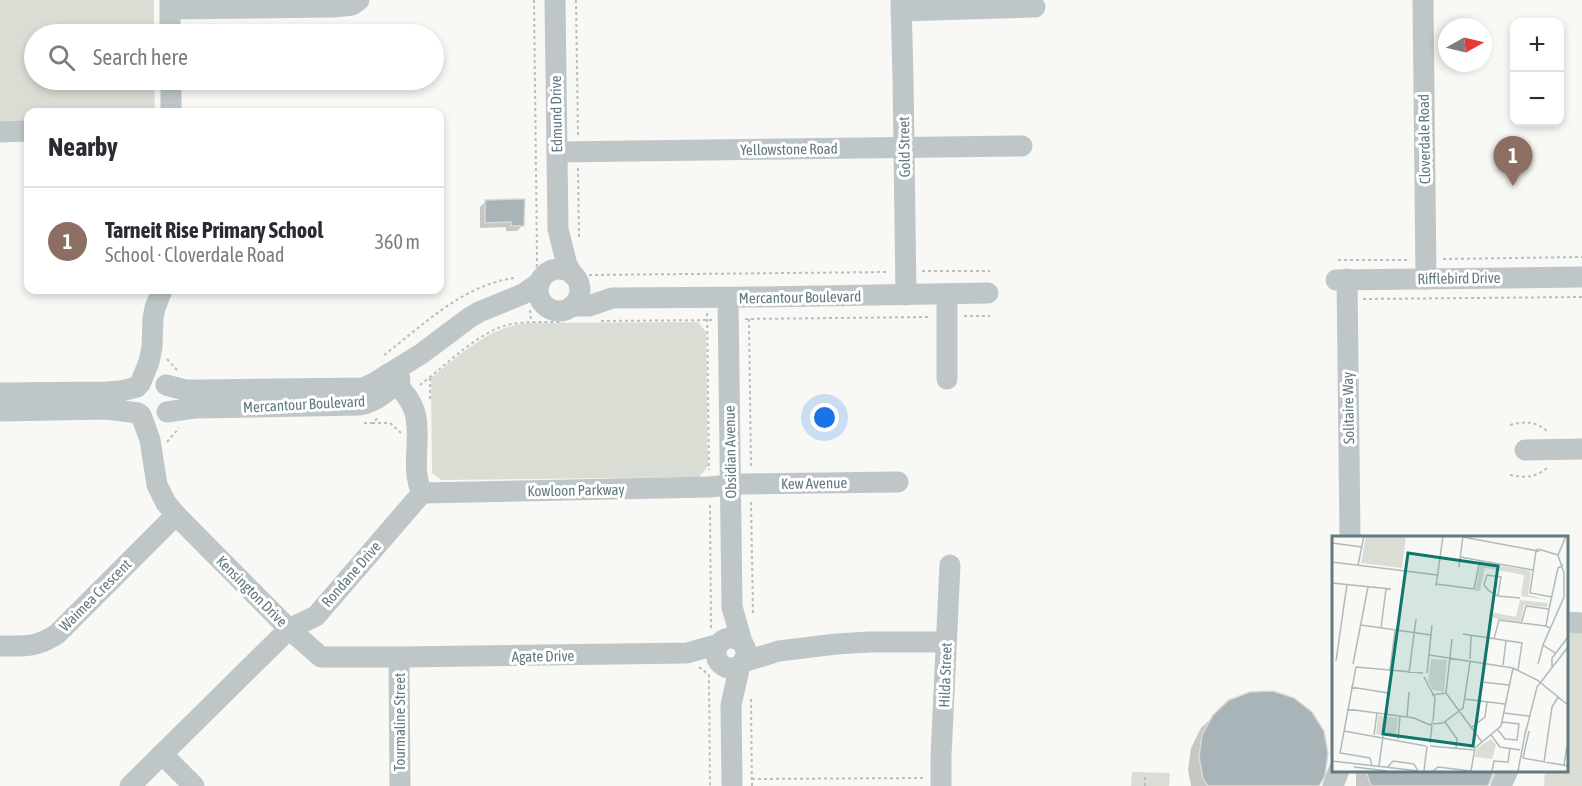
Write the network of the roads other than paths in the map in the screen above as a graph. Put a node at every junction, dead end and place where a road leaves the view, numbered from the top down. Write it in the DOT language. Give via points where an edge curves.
graph roads {
  1 [pos="359,0"];
  2 [pos="555,0"];
  3 [pos="1423,0"];
  4 [pos="170,5"];
  5 [pos="901,5"];
  6 [pos="1035,7"];
  7 [pos="170,24"];
  8 [pos="171,90"];
  9 [pos="171,108"];
  10 [pos="24,131"];
  11 [pos="0,132"];
  12 [pos="1022,146"];
  13 [pos="904,148"];
  14 [pos="556,152"];
  15 [pos="558,229"];
  16 [pos="1426,269"];
  17 [pos="578,275"];
  18 [pos="535,276"];
  19 [pos="1582,277"];
  20 [pos="1342,280"];
  21 [pos="988,293"];
  22 [pos="160,294"];
  23 [pos="947,294"];
  24 [pos="906,295"];
  25 [pos="612,298"];
  26 [pos="717,298"];
  27 [pos="505,303"];
  28 [pos="545,305"];
  29 [pos="569,314"];
  30 [pos="159,353"];
  31 [pos="393,378"];
  32 [pos="947,379"];
  33 [pos="170,381"];
  34 [pos="138,385"];
  35 [pos="0,393"];
  36 [pos="0,411"];
  37 [pos="140,414"];
  38 [pos="171,418"];
  39 [pos="160,448"];
  40 [pos="1582,449"];
  41 [pos="1525,450"];
  42 [pos="898,482"];
  43 [pos="741,485"];
  44 [pos="422,493"];
  45 [pos="176,515"];
  46 [pos="1350,536"];
  47 [pos="950,565"];
  48 [pos="1567,622"];
  49 [pos="1582,623"];
  50 [pos="289,629"];
  51 [pos="946,642"];
  52 [pos="0,646"];
  53 [pos="722,652"];
  54 [pos="399,657"];
  55 [pos="162,754"];
  56 [pos="1339,771"];
  57 [pos="1508,771"];
  58 [pos="934,782"];
  59 [pos="130,786"];
  60 [pos="194,786"];
  61 [pos="400,786"];
  62 [pos="732,786"];
  63 [pos="1333,786"];
  64 [pos="1501,786"];
  1 -- 4 [label="street" via="334,7"];
  2 -- 14 [label="street, Edmund Drive"];
  3 -- 16 [label="street, Cloverdale Road"];
  4 -- 7 [label="street"];
  5 -- 6 [label="street"];
  5 -- 13 [label="street, Gold Street"];
  8 -- 9 [label="street"];
  10 -- 11 [label="street"];
  12 -- 13 [label="street, Yellowstone Road"];
  13 -- 14 [label="street, Yellowstone Road"];
  13 -- 24 [label="street, Gold Street"];
  14 -- 15 [label="street, Edmund Drive"];
  15 -- 17 [label="street" via="567,265"];
  15 -- 18 [label="street"];
  16 -- 19 [label="street, Rifflebird Drive"];
  16 -- 20 [label="street, Rifflebird Drive"];
  17 -- 18 [label="street" via="563,269"];
  17 -- 25 [label="street, Mercantour Boulevard" via="589,289"];
  17 -- 29 [label="street" via="580,291"];
  18 -- 27 [label="street, Mercantour Boulevard" via="523,294"];
  18 -- 28 [label="street"];
  20 -- 46 [label="street, Solitaire Way"];
  21 -- 23 [label="street, Mercantour Boulevard"];
  22 -- 30 [label="street" via="153,318"];
  23 -- 24 [label="street, Mercantour Boulevard"];
  23 -- 32 [label="street"];
  24 -- 26 [label="street, Mercantour Boulevard"];
  25 -- 26 [label="street, Mercantour Boulevard"];
  25 -- 29 [label="street, Mercantour Boulevard"];
  26 -- 43 [label="street, Obsidian Avenue"];
  27 -- 28 [label="street, Mercantour Boulevard"];
  27 -- 31 [label="street, Mercantour Boulevard" via="469,318"];
  28 -- 29 [label="street, Mercantour Boulevard" via="555,310 567,309"];
  30 -- 33 [label="street"];
  30 -- 34 [label="street"];
  31 -- 33 [label="street, Mercantour Boulevard" via="360,389 185,390"];
  31 -- 38 [label="street, Mercantour Boulevard" via="385,393 360,405 202,408"];
  31 -- 44 [label="street" via="416,416 417,480"];
  33 -- 34 [label="street" via="152,379"];
  33 -- 38 [label="street"];
  34 -- 35 [label="street" via="106,392"];
  34 -- 37 [label="street" via="133,397"];
  36 -- 37 [label="street" via="107,409"];
  37 -- 38 [label="street" via="153,419"];
  37 -- 39 [label="street, Kensington Drive" via="150,440"];
  38 -- 39 [label="street, Kensington Drive" via="161,423"];
  39 -- 45 [label="street, Kensington Drive" via="154,475"];
  40 -- 41 [label="street"];
  42 -- 43 [label="street, Kew Avenue"];
  43 -- 44 [label="street, Kowloon Parkway"];
  43 -- 53 [label="street, Obsidian Avenue" via="732,607"];
  44 -- 50 [label="street, Rondane Drive" via="316,616"];
  45 -- 50 [label="street, Kensington Drive"];
  45 -- 52 [label="street, Waimea Crescent" via="57,634 34,645"];
  47 -- 51 [label="street, Hilda Street"];
  48 -- 49 [label="street"];
  50 -- 54 [label="street, Kensington Drive" via="321,657"];
  50 -- 55 [label="street, Rondane Drive"];
  51 -- 53 [label="street, Agate Drive" via="851,643 780,651 758,646"];
  51 -- 58 [label="street, Hilda Street" via="941,756"];
  53 -- 54 [label="street, Agate Drive"];
  53 -- 62 [label="street" via="741,702"];
  54 -- 61 [label="street, Tourmaline Street"];
  55 -- 59 [label="street, Rondane Drive"];
  55 -- 60 [label="street"];
  56 -- 63 [label="street"];
  57 -- 64 [label="street"];
}
